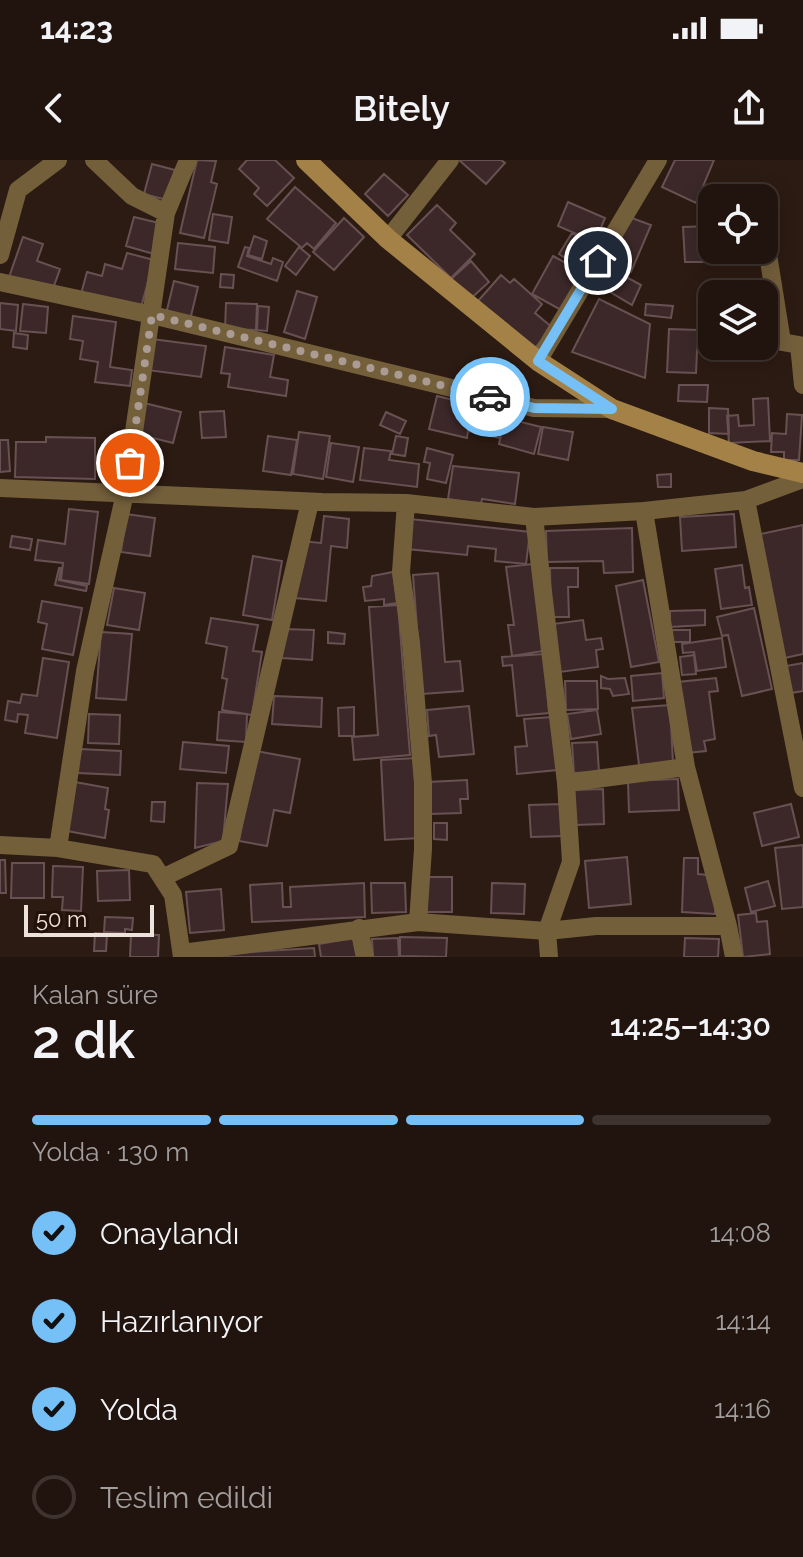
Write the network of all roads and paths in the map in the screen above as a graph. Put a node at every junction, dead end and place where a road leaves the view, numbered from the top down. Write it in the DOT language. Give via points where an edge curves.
graph roads {
  1 [pos="58,160"];
  2 [pos="94,160"];
  3 [pos="188,160"];
  4 [pos="306,160"];
  5 [pos="450,160"];
  6 [pos="658,160"];
  7 [pos="166,213"];
  8 [pos="388,239"];
  9 [pos="0,255"];
  10 [pos="770,264"];
  11 [pos="0,282"];
  12 [pos="152,315"];
  13 [pos="538,361"];
  14 [pos="803,385"];
  15 [pos="612,409"];
  16 [pos="803,476"];
  17 [pos="0,488"];
  18 [pos="125,493"];
  19 [pos="746,500"];
  20 [pos="310,502"];
  21 [pos="406,503"];
  22 [pos="644,511"];
  23 [pos="534,517"];
  24 [pos="686,767"];
  25 [pos="566,783"];
  26 [pos="803,788"];
  27 [pos="0,845"];
  28 [pos="58,848"];
  29 [pos="162,878"];
  30 [pos="418,922"];
  31 [pos="728,926"];
  32 [pos="359,928"];
  33 [pos="547,931"];
  34 [pos="182,955"];
  35 [pos="365,957"];
  36 [pos="549,957"];
  37 [pos="734,957"];
  1 -- 9 [label="street" via="18,190"];
  2 -- 7 [label="street" via="132,196"];
  3 -- 7 [label="street"];
  4 -- 8 [label="street"];
  5 -- 8 [label="street"];
  6 -- 13 [label="street"];
  7 -- 12 [label="street"];
  8 -- 13 [label="street"];
  10 -- 14 [label="street" via="782,342 799,345"];
  11 -- 12 [label="street"];
  12 -- 15 [label="street" via="534,408"];
  12 -- 18 [label="street"];
  13 -- 15 [label="street"];
  15 -- 16 [label="street"];
  16 -- 19 [label="street"];
  17 -- 18 [label="street"];
  18 -- 20 [label="street"];
  18 -- 28 [label="street" via="85,671"];
  19 -- 22 [label="street"];
  19 -- 26 [label="street"];
  20 -- 21 [label="street"];
  20 -- 29 [label="street" via="229,846"];
  21 -- 23 [label="street"];
  21 -- 30 [label="street" via="401,572 423,783"];
  22 -- 23 [label="street"];
  22 -- 24 [label="street"];
  23 -- 25 [label="street"];
  24 -- 25 [label="street"];
  24 -- 31 [label="street"];
  25 -- 33 [label="street" via="571,862"];
  27 -- 28 [label="street"];
  28 -- 29 [label="street" via="153,864"];
  29 -- 34 [label="street" via="173,895"];
  30 -- 32 [label="street"];
  30 -- 33 [label="street"];
  31 -- 33 [label="street"];
  31 -- 37 [label="street"];
  32 -- 34 [label="street"];
  32 -- 35 [label="street"];
  33 -- 36 [label="street"];
}
